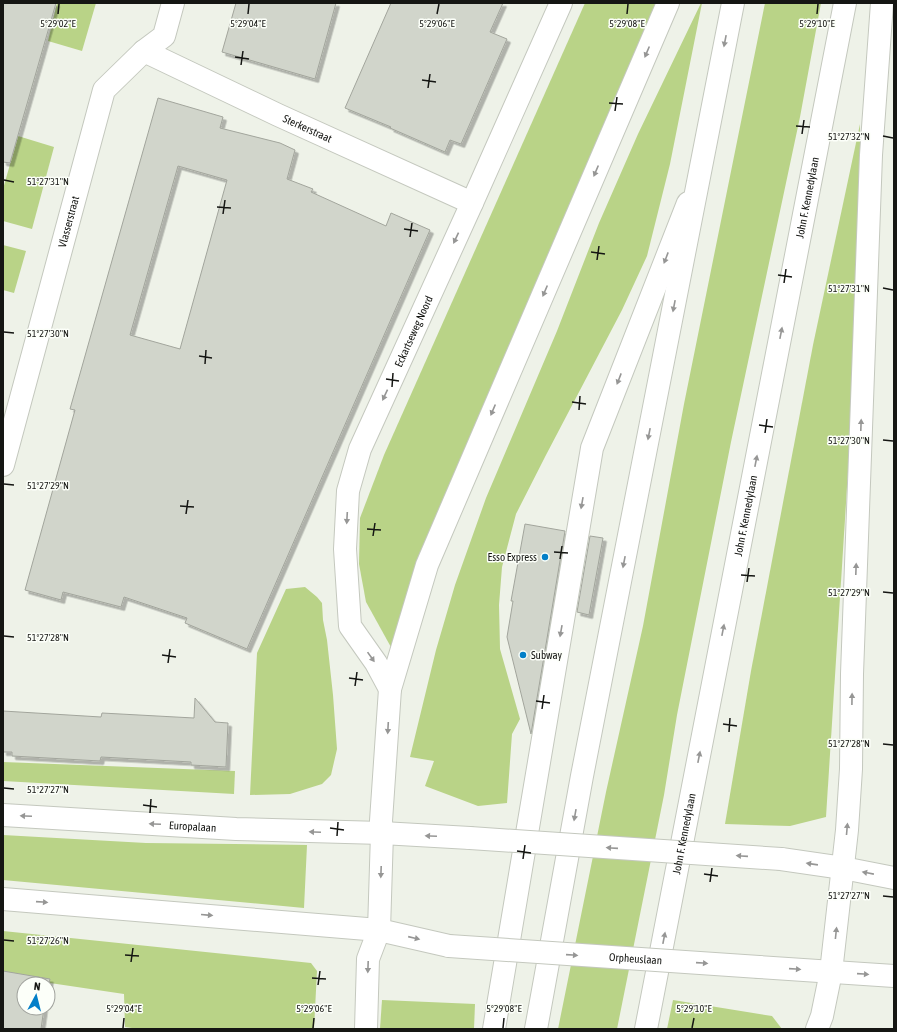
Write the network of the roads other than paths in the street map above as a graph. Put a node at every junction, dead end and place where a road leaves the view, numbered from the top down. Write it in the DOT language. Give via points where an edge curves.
graph roads {
  1 [pos="173,3"];
  2 [pos="561,3"];
  3 [pos="668,3"];
  4 [pos="733,3"];
  5 [pos="845,3"];
  6 [pos="882,3"];
  7 [pos="144,51"];
  8 [pos="701,170"];
  9 [pos="472,203"];
  10 [pos="3,465"];
  11 [pos="390,689"];
  12 [pos="3,815"];
  13 [pos="382,833"];
  14 [pos="843,868"];
  15 [pos="894,878"];
  16 [pos="3,899"];
  17 [pos="379,930"];
  18 [pos="831,972"];
  19 [pos="894,976"];
  20 [pos="366,1029"];
  21 [pos="494,1029"];
  22 [pos="536,1029"];
  23 [pos="646,1029"];
  24 [pos="817,1029"];
  1 -- 7 [label="main road, Vlasserstraat" via="164,36"];
  2 -- 9 [label="main road, Eckartseweg Noord"];
  3 -- 11 [label="main road, one-way" via="427,565"];
  4 -- 8 [label="main road, one-way"];
  23 -- 5 [label="main road, John F. Kennedylaan, one-way"];
  14 -- 6 [label="main road, one-way" via="851,769 852,674 871,155"];
  7 -- 9 [label="main road, Sterkerstraat"];
  7 -- 10 [label="main road, Vlasserstraat" via="104,90"];
  8 -- 21 [label="main road, one-way" via="592,448"];
  8 -- 22 [label="main road, one-way" via="584,768"];
  9 -- 11 [label="main road, Eckartseweg Noord, one-way" via="360,449 348,491 346,549 350,626"];
  11 -- 13 [label="main road, one-way"];
  13 -- 12 [label="main road, Europalaan, one-way" via="236,829"];
  14 -- 13 [label="main road, one-way, bridge" via="781,859"];
  13 -- 17 [label="main road, one-way"];
  15 -- 14 [label="main road, one-way"];
  18 -- 14 [label="main road, one-way"];
  16 -- 17 [label="main road, one-way"];
  17 -- 18 [label="main road, Orpheuslaan, one-way, bridge" via="449,946"];
  17 -- 20 [label="main road, one-way" via="368,959"];
  18 -- 19 [label="main road, Orpheuslaan, one-way"];
  18 -- 24 [label="main road"];
}
